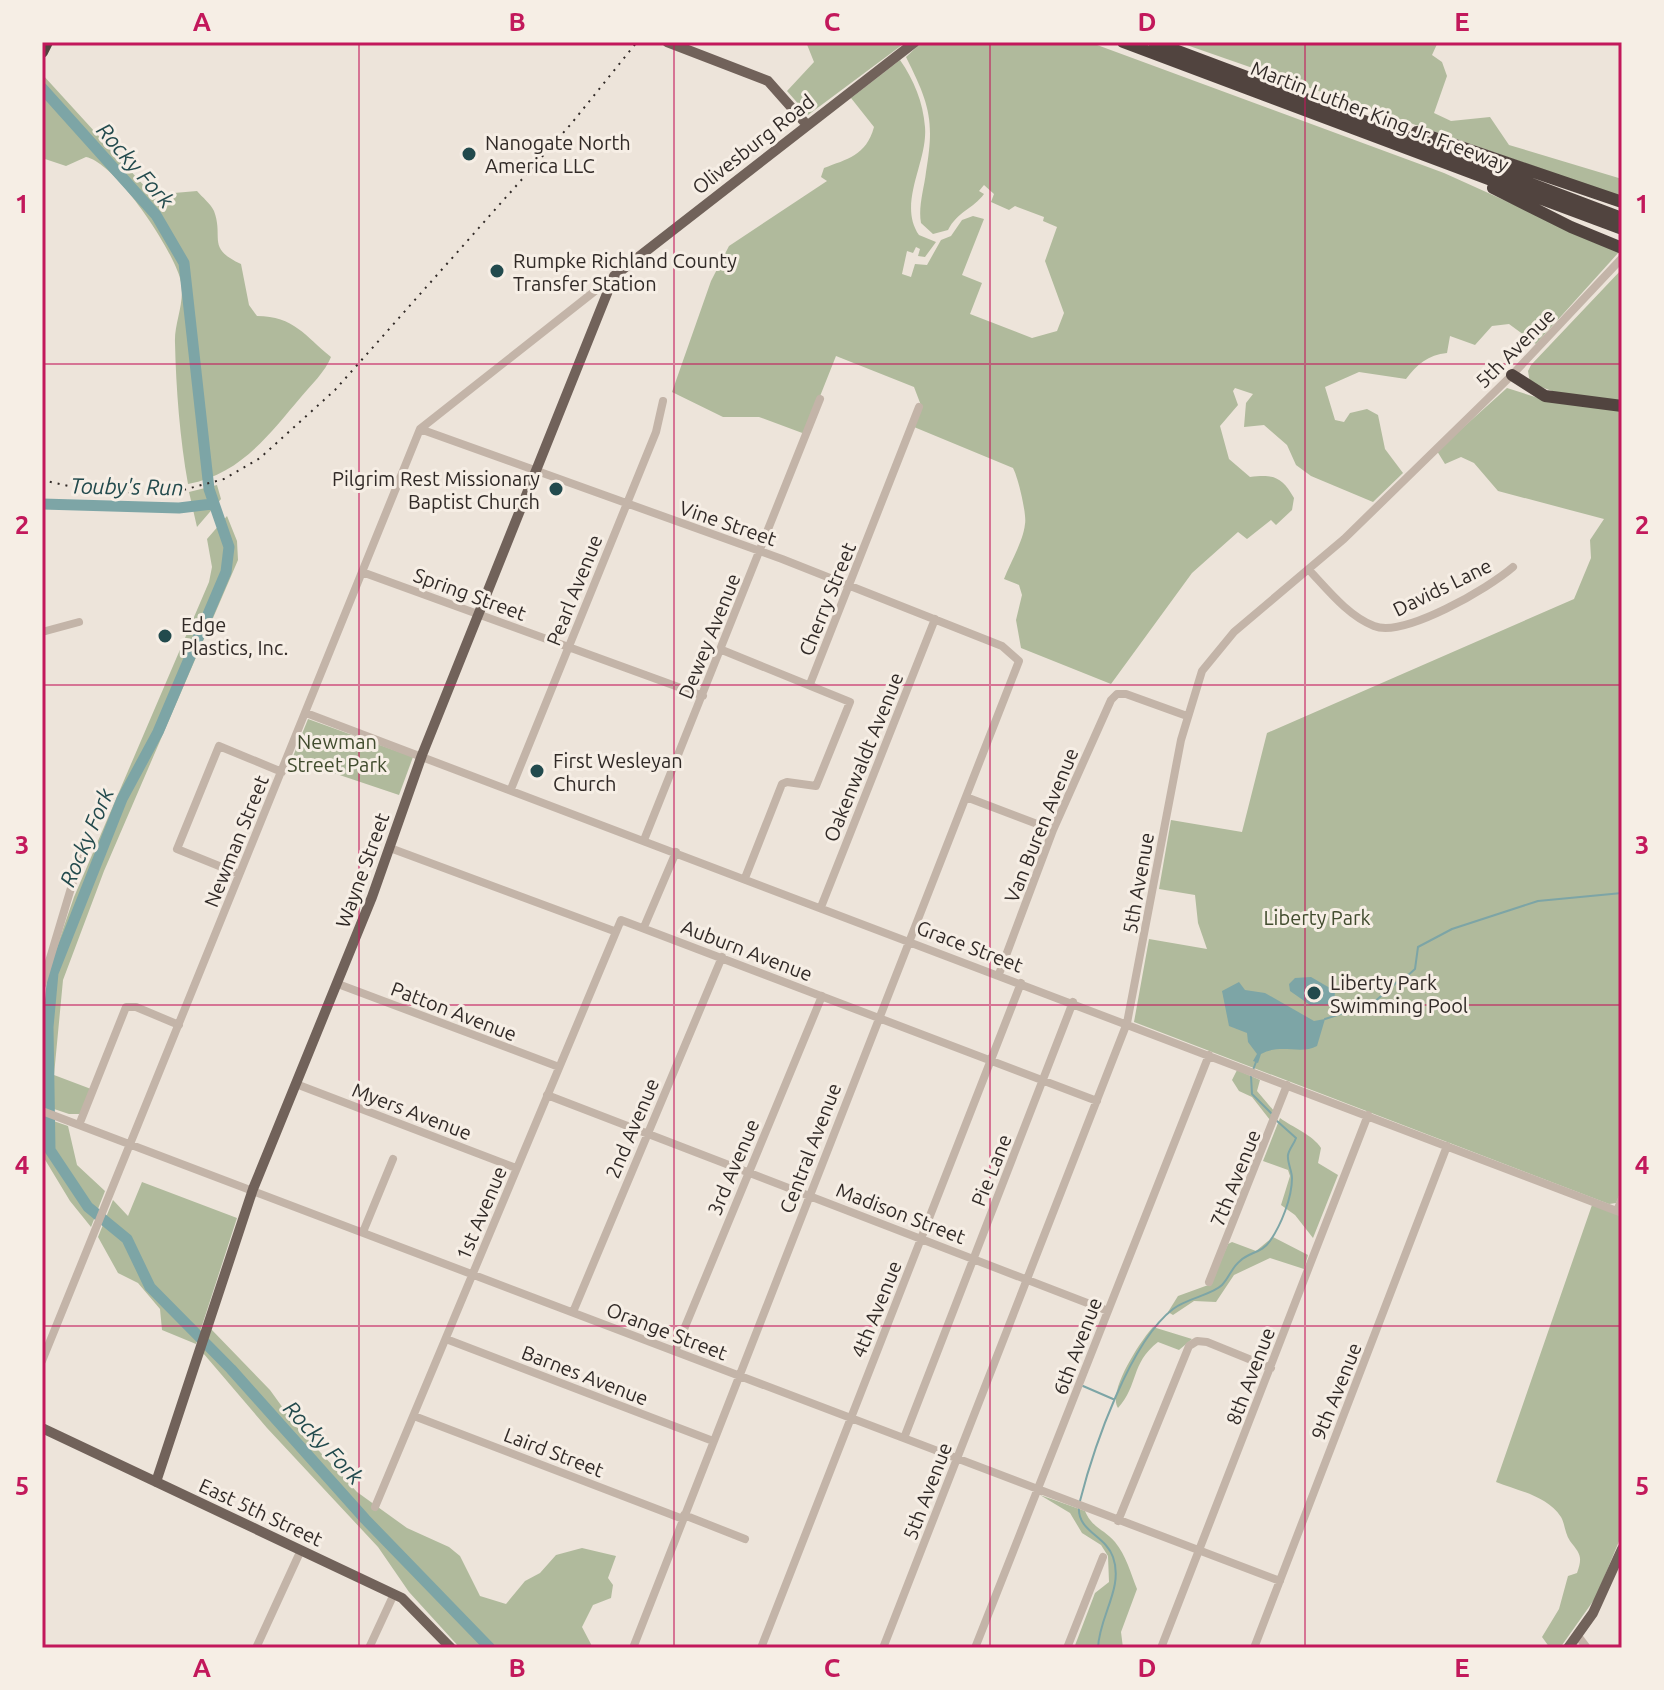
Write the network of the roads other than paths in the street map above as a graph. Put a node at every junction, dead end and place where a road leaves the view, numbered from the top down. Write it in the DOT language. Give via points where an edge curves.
graph roads {
  1 [pos="47,42"];
  2 [pos="669,42"];
  3 [pos="915,42"];
  4 [pos="1123,42"];
  5 [pos="1154,42"];
  6 [pos="42,51"];
  7 [pos="1302,97"];
  8 [pos="807,125"];
  9 [pos="1351,127"];
  10 [pos="1622,202"];
  11 [pos="1622,218"];
  12 [pos="1622,229"];
  13 [pos="1622,248"];
  14 [pos="1620,261"];
  15 [pos="614,276"];
  16 [pos="1512,375"];
  17 [pos="820,399"];
  18 [pos="663,401"];
  19 [pos="1622,406"];
  20 [pos="919,407"];
  21 [pos="420,429"];
  22 [pos="536,471"];
  23 [pos="626,503"];
  24 [pos="760,553"];
  25 [pos="1513,567"];
  26 [pos="1309,570"];
  27 [pos="362,572"];
  28 [pos="850,586"];
  29 [pos="478,614"];
  30 [pos="935,619"];
  31 [pos="79,622"];
  32 [pos="42,632"];
  33 [pos="568,647"];
  34 [pos="722,650"];
  35 [pos="1019,661"];
  36 [pos="810,684"];
  37 [pos="703,696"];
  38 [pos="306,713"];
  39 [pos="1187,716"];
  40 [pos="422,755"];
  41 [pos="282,772"];
  42 [pos="511,789"];
  43 [pos="966,797"];
  44 [pos="1053,830"];
  45 [pos="644,840"];
  46 [pos="83,848"];
  47 [pos="390,848"];
  48 [pos="676,852"];
  49 [pos="239,874"];
  50 [pos="745,878"];
  51 [pos="821,907"];
  52 [pos="644,927"];
  53 [pos="614,931"];
  54 [pos="909,940"];
  55 [pos="722,957"];
  56 [pos="999,974"];
  57 [pos="1021,983"];
  58 [pos="338,984"];
  59 [pos="42,985"];
  60 [pos="822,996"];
  61 [pos="1073,1002"];
  62 [pos="879,1017"];
  63 [pos="1127,1023"];
  64 [pos="179,1025"];
  65 [pos="1209,1055"];
  66 [pos="991,1060"];
  67 [pos="559,1067"];
  68 [pos="1043,1080"];
  69 [pos="296,1084"];
  70 [pos="1287,1085"];
  71 [pos="547,1095"];
  72 [pos="1097,1101"];
  73 [pos="42,1111"];
  74 [pos="1368,1115"];
  75 [pos="76,1124"];
  76 [pos="648,1134"];
  77 [pos="130,1144"];
  78 [pos="1447,1146"];
  79 [pos="393,1159"];
  80 [pos="516,1168"];
  81 [pos="748,1171"];
  82 [pos="253,1189"];
  83 [pos="809,1196"];
  84 [pos="1622,1198"];
  85 [pos="1619,1212"];
  86 [pos="363,1232"];
  87 [pos="922,1237"];
  88 [pos="974,1257"];
  89 [pos="472,1274"];
  90 [pos="1027,1278"];
  91 [pos="1209,1282"];
  92 [pos="1108,1311"];
  93 [pos="573,1312"];
  94 [pos="446,1339"];
  95 [pos="675,1351"];
  96 [pos="42,1361"];
  97 [pos="1271,1368"];
  98 [pos="738,1375"];
  99 [pos="414,1416"];
  100 [pos="850,1418"];
  101 [pos="42,1428"];
  102 [pos="904,1438"];
  103 [pos="713,1441"];
  104 [pos="957,1459"];
  105 [pos="156,1482"];
  106 [pos="1037,1489"];
  107 [pos="375,1507"];
  108 [pos="683,1517"];
  109 [pos="1118,1521"];
  110 [pos="745,1539"];
  111 [pos="1622,1549"];
  112 [pos="301,1550"];
  113 [pos="1199,1552"];
  114 [pos="1103,1557"];
  115 [pos="1280,1581"];
  116 [pos="394,1594"];
  117 [pos="1578,1636"];
  118 [pos="256,1648"];
  119 [pos="369,1648"];
  120 [pos="451,1648"];
  121 [pos="633,1648"];
  122 [pos="761,1648"];
  123 [pos="883,1648"];
  124 [pos="975,1648"];
  125 [pos="1067,1648"];
  126 [pos="1161,1648"];
  127 [pos="1254,1648"];
  128 [pos="1568,1648"];
  129 [pos="1587,1648"];
  1 -- 6 [label="highway"];
  2 -- 8 [label="main road" via="768,81"];
  3 -- 8 [label="main road, Olivesburg Road"];
  4 -- 9 [label="highway, Martin Luther King Jr. Freeway"];
  5 -- 7 [label="highway, Martin Luther King Jr. Freeway"];
  7 -- 10 [label="highway"];
  7 -- 11 [label="highway, Martin Luther King Jr. Freeway"];
  8 -- 15 [label="main road, Olivesburg Road"];
  9 -- 12 [label="highway, Martin Luther King Jr. Freeway"];
  9 -- 13 [label="highway"];
  14 -- 16 [label="street, 5th Avenue"];
  15 -- 21 [label="street, Newman Street"];
  15 -- 22 [label="main road, Wayne Street"];
  16 -- 19 [label="highway" via="1545,396"];
  16 -- 26 [label="street, 5th Avenue"];
  17 -- 24 [label="street, Dewey Avenue"];
  18 -- 23 [label="street, Pearl Avenue"];
  20 -- 28 [label="street, Cherry Street"];
  21 -- 22 [label="street, Vine Street"];
  21 -- 27 [label="street, Newman Street"];
  22 -- 23 [label="street, Vine Street"];
  22 -- 29 [label="main road, Wayne Street"];
  23 -- 24 [label="street, Vine Street"];
  23 -- 33 [label="street, Pearl Avenue"];
  24 -- 28 [label="street, Vine Street"];
  24 -- 34 [label="street, Dewey Avenue"];
  25 -- 26 [label="street, Davids Lane" via="1429,615 1385,629 1355,615"];
  26 -- 39 [label="street, 5th Avenue" via="1211,656"];
  27 -- 29 [label="street, Spring Street"];
  27 -- 38 [label="street, Newman Street"];
  28 -- 30 [label="street, Vine Street"];
  28 -- 36 [label="street, Cherry Street"];
  29 -- 33 [label="street, Spring Street"];
  29 -- 40 [label="main road, Wayne Street"];
  30 -- 35 [label="street, Vine Street" via="1007,649"];
  30 -- 51 [label="street, Oakenwaldt Avenue"];
  31 -- 32 [label="street"];
  33 -- 37 [label="street, Spring Street"];
  33 -- 42 [label="street, Pearl Avenue"];
  34 -- 36 [label="street"];
  34 -- 37 [label="street, Dewey Avenue"];
  35 -- 43 [label="street, Central Avenue"];
  36 -- 50 [label="street, Cherry Street" via="850,702 816,786 782,784"];
  37 -- 45 [label="street, Dewey Avenue"];
  38 -- 40 [label="street, Grace Street"];
  38 -- 41 [label="street, Newman Street"];
  39 -- 44 [label="street, Van Buren Avenue" via="1121,694 1109,704"];
  39 -- 63 [label="street, 5th Avenue"];
  40 -- 42 [label="street, Grace Street"];
  40 -- 47 [label="main road, Wayne Street"];
  41 -- 49 [label="street, Newman Street"];
  41 -- 49 [label="street" via="219,746 177,849"];
  42 -- 45 [label="street, Grace Street"];
  43 -- 44 [label="street"];
  43 -- 54 [label="street, Central Avenue"];
  44 -- 56 [label="street, Van Buren Avenue"];
  45 -- 48 [label="street, Grace Street"];
  46 -- 59 [label="street"];
  47 -- 53 [label="street, Auburn Avenue"];
  47 -- 58 [label="main road, Wayne Street"];
  48 -- 50 [label="street, Grace Street"];
  48 -- 52 [label="street"];
  49 -- 64 [label="street, Newman Street"];
  50 -- 51 [label="street, Grace Street"];
  51 -- 54 [label="street, Grace Street"];
  52 -- 53 [label="street, Auburn Avenue" via="625,920"];
  52 -- 55 [label="street, Auburn Avenue"];
  53 -- 67 [label="street, 1st Avenue"];
  54 -- 56 [label="street, Grace Street"];
  54 -- 62 [label="street, Central Avenue"];
  55 -- 60 [label="street, Auburn Avenue"];
  55 -- 76 [label="street, 2nd Avenue"];
  56 -- 57 [label="street, Grace Street"];
  57 -- 61 [label="street, Grace Street"];
  57 -- 66 [label="street, 4th Avenue"];
  58 -- 67 [label="street, Patton Avenue"];
  58 -- 69 [label="main road, Wayne Street"];
  60 -- 62 [label="street, Auburn Avenue"];
  60 -- 81 [label="street, 3rd Avenue"];
  61 -- 63 [label="street, Grace Street"];
  61 -- 68 [label="street, Pie Lane"];
  62 -- 66 [label="street, Auburn Avenue"];
  62 -- 83 [label="street, Central Avenue"];
  63 -- 65 [label="street, Grace Street"];
  63 -- 72 [label="street, 5th Avenue"];
  64 -- 75 [label="street" via="126,1007"];
  64 -- 77 [label="street, Newman Street"];
  65 -- 70 [label="street, Grace Street"];
  65 -- 92 [label="street, 6th Avenue"];
  66 -- 68 [label="street, Auburn Avenue"];
  66 -- 87 [label="street, 4th Avenue"];
  67 -- 71 [label="street, 1st Avenue"];
  68 -- 72 [label="street, Auburn Avenue"];
  68 -- 88 [label="street, Pie Lane"];
  69 -- 80 [label="street, Myers Avenue"];
  69 -- 82 [label="main road, Wayne Street"];
  70 -- 74 [label="street, Grace Street"];
  70 -- 91 [label="street, 7th Avenue"];
  71 -- 76 [label="street, Madison Street"];
  71 -- 80 [label="street, 1st Avenue"];
  72 -- 90 [label="street, 5th Avenue"];
  73 -- 75 [label="street, Orange Street"];
  74 -- 78 [label="street, Grace Street"];
  74 -- 97 [label="street, 8th Avenue"];
  75 -- 77 [label="street, Orange Street"];
  76 -- 81 [label="street, Madison Street"];
  76 -- 93 [label="street, 2nd Avenue"];
  77 -- 82 [label="street, Orange Street"];
  77 -- 96 [label="street, Newman Street"];
  78 -- 85 [label="street, Grace Street"];
  78 -- 115 [label="street, 9th Avenue"];
  79 -- 86 [label="street"];
  80 -- 89 [label="street, 1st Avenue"];
  81 -- 83 [label="street, Madison Street"];
  81 -- 95 [label="street, 3rd Avenue"];
  82 -- 86 [label="street, Orange Street"];
  82 -- 105 [label="main road, Wayne Street"];
  83 -- 87 [label="street, Madison Street"];
  83 -- 98 [label="street, Central Avenue"];
  84 -- 85 [label="street"];
  86 -- 89 [label="street, Orange Street"];
  87 -- 88 [label="street, Madison Street"];
  87 -- 100 [label="street, 4th Avenue"];
  88 -- 90 [label="street, Madison Street"];
  88 -- 102 [label="street, Pie Lane"];
  89 -- 93 [label="street, Orange Street"];
  89 -- 94 [label="street, 1st Avenue"];
  90 -- 92 [label="street, Madison Street"];
  90 -- 104 [label="street, 5th Avenue"];
  92 -- 106 [label="street, 6th Avenue"];
  93 -- 95 [label="street, Orange Street"];
  94 -- 99 [label="street, 1st Avenue"];
  94 -- 103 [label="street, Barnes Avenue"];
  95 -- 98 [label="street, Orange Street"];
  97 -- 109 [label="street" via="1207,1342 1192,1343"];
  97 -- 113 [label="street, 8th Avenue"];
  98 -- 100 [label="street, Orange Street"];
  98 -- 103 [label="street, Central Avenue"];
  99 -- 107 [label="street, 1st Avenue"];
  99 -- 108 [label="street, Laird Street"];
  100 -- 102 [label="street, Orange Street"];
  100 -- 122 [label="street, 4th Avenue"];
  101 -- 105 [label="main road, East 5th Street"];
  102 -- 104 [label="street, Orange Street"];
  103 -- 108 [label="street, Central Avenue"];
  104 -- 106 [label="street, Orange Street"];
  104 -- 123 [label="street, 5th Avenue"];
  105 -- 112 [label="main road, East 5th Street"];
  106 -- 109 [label="street, Orange Street"];
  106 -- 124 [label="street, 6th Avenue"];
  108 -- 110 [label="street, Laird Street"];
  108 -- 121 [label="street, Central Avenue"];
  109 -- 113 [label="street, Orange Street"];
  111 -- 117 [label="main road"];
  112 -- 116 [label="main road, East 5th Street"];
  112 -- 118 [label="street"];
  113 -- 115 [label="street, Orange Street"];
  113 -- 126 [label="street, 8th Avenue"];
  114 -- 125 [label="street"];
  115 -- 127 [label="street, 9th Avenue"];
  116 -- 119 [label="street"];
  116 -- 120 [label="main road, East 5th Street"];
  117 -- 128 [label="main road"];
  117 -- 129 [label="street"];
}
